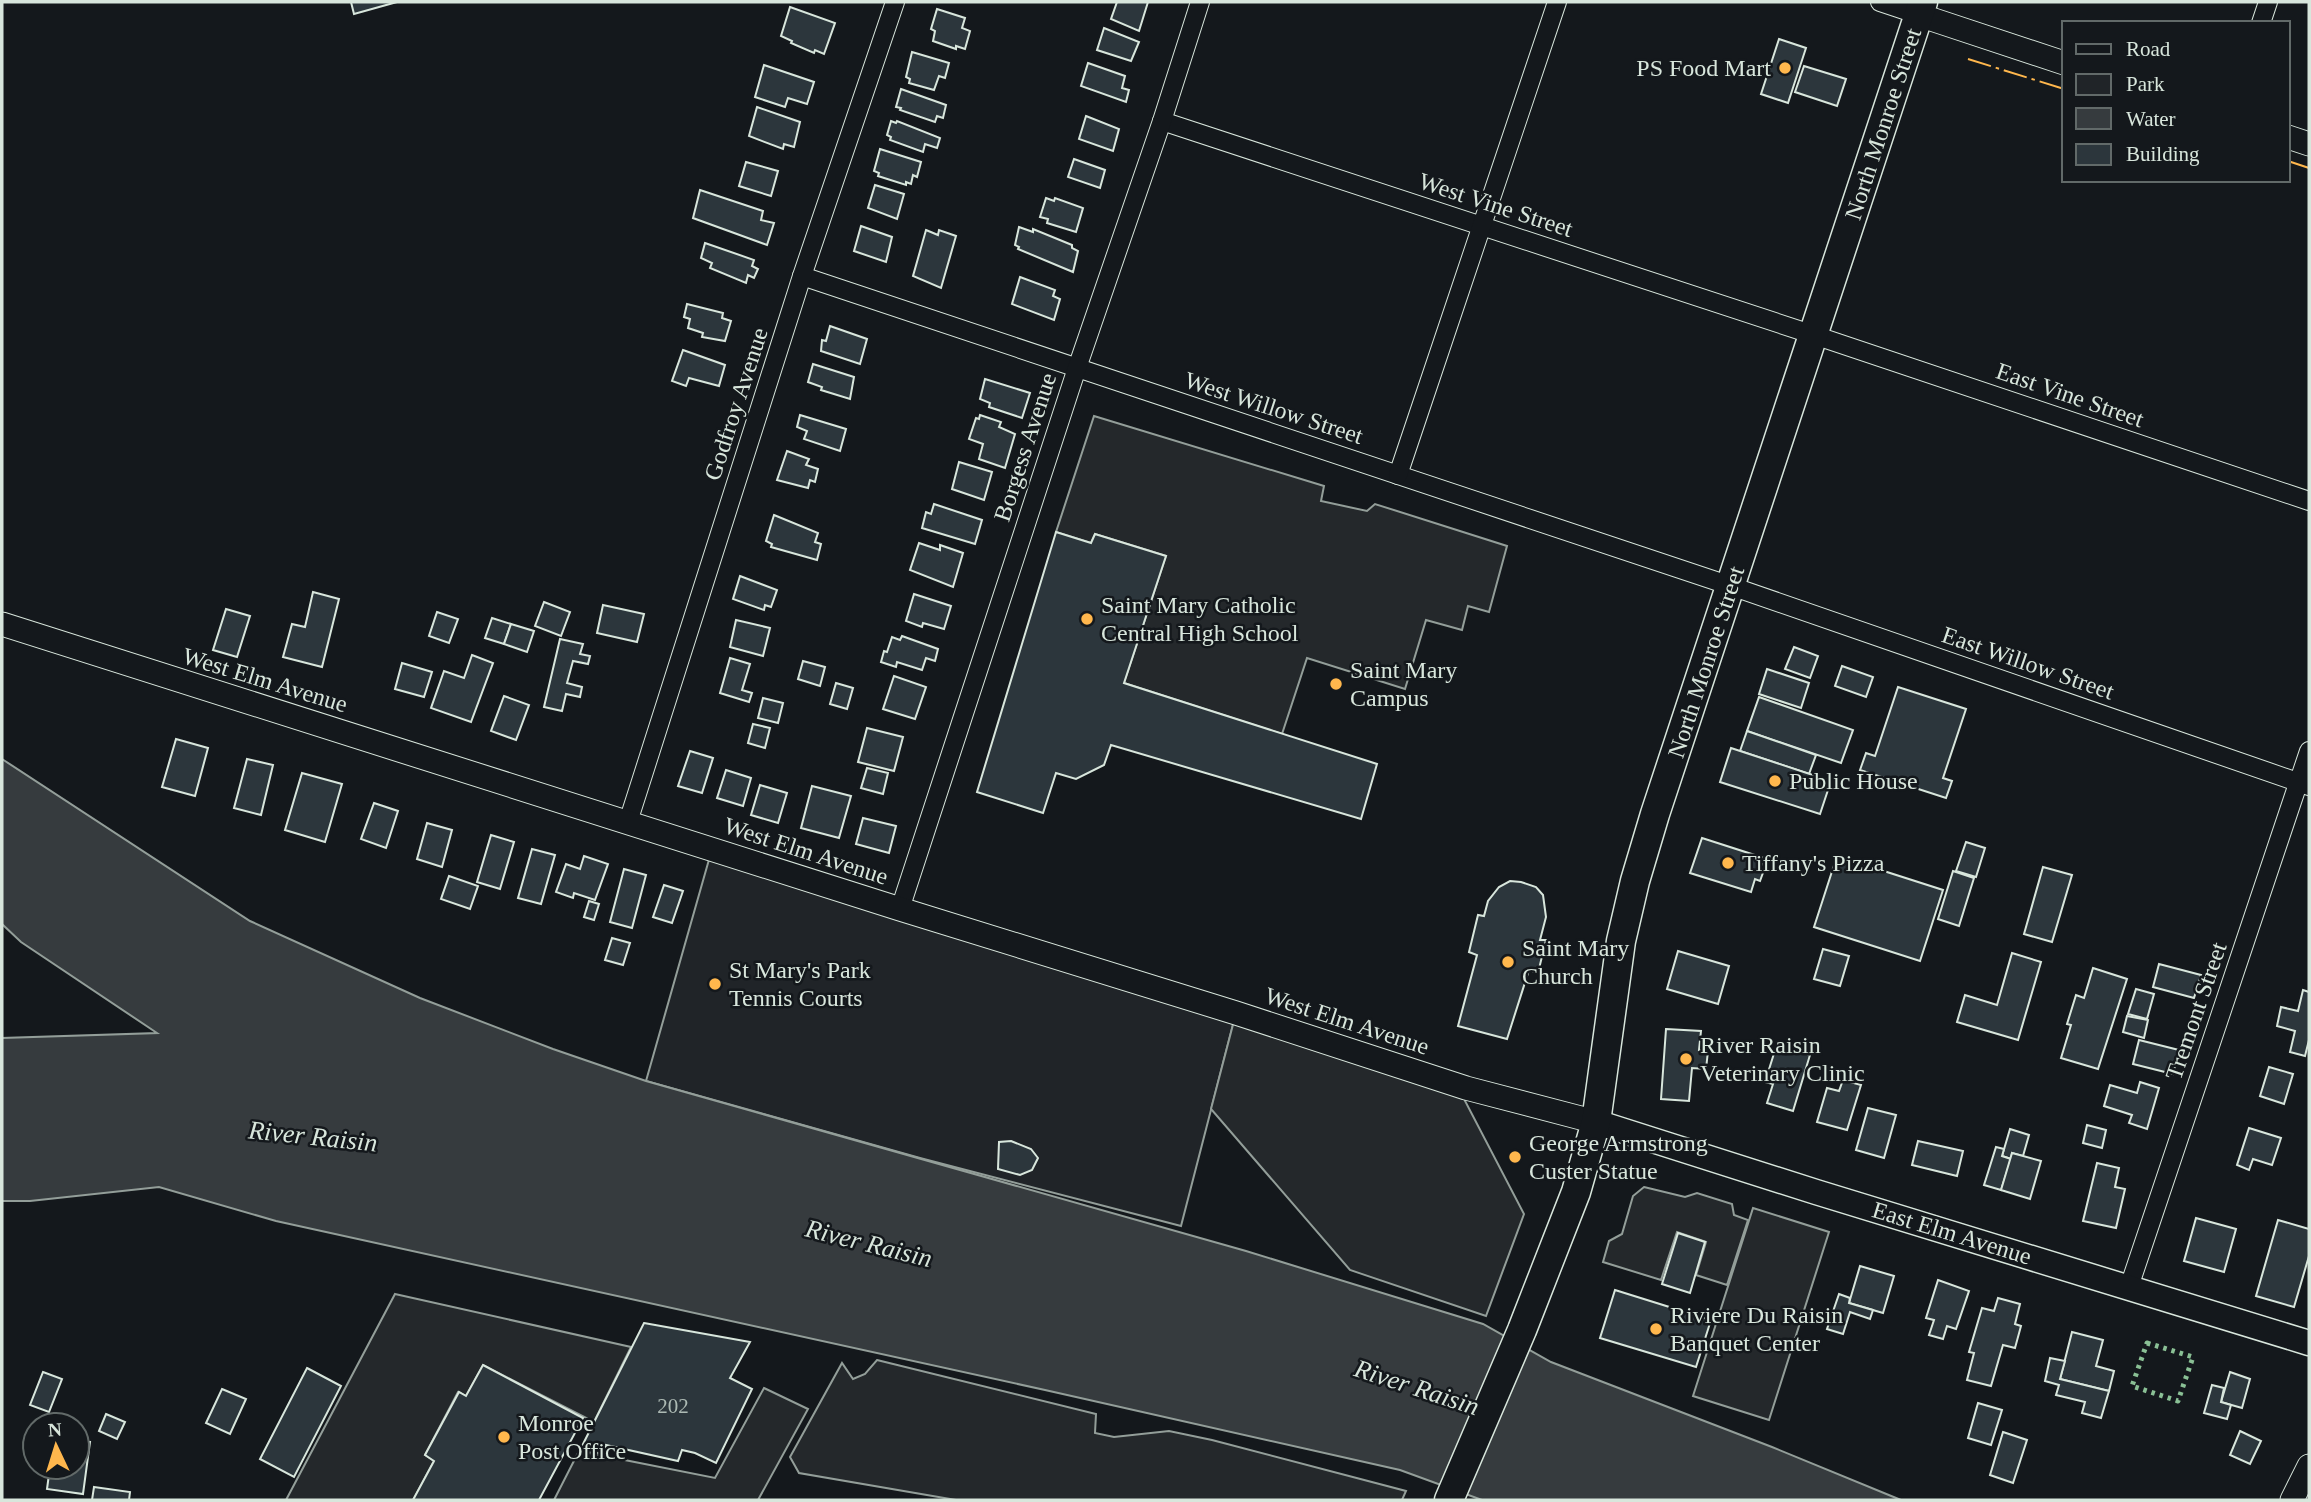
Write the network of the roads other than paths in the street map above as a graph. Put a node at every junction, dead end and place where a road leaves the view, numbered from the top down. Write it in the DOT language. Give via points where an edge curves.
graph roads {
  1 [pos="895,2"];
  2 [pos="1200,2"];
  3 [pos="1557,2"];
  4 [pos="1880,2"];
  5 [pos="2268,2"];
  6 [pos="1921,8"];
  7 [pos="2262,21"];
  8 [pos="2062,62"];
  9 [pos="1162,121"];
  10 [pos="2290,138"];
  11 [pos="2309,144"];
  12 [pos="1483,226"];
  13 [pos="802,276"];
  14 [pos="1814,335"];
  15 [pos="1077,368"];
  16 [pos="1398,475"];
  17 [pos="2309,501"];
  18 [pos="1731,586"];
  19 [pos="2,624"];
  20 [pos="2309,751"];
  21 [pos="2304,784"];
  22 [pos="628,822"];
  23 [pos="900,909"];
  24 [pos="1596,1122"];
  25 [pos="2129,1287"];
  26 [pos="2309,1343"];
  27 [pos="2309,1466"];
  28 [pos="1449,1500"];
  29 [pos="2292,1500"];
  1 -- 13 [label="street, Godfroy Avenue"];
  2 -- 9 [label="street, Borgess Avenue"];
  3 -- 12 [label="street"];
  4 -- 6 [label="street"];
  5 -- 7 [label="street"];
  6 -- 8 [label="street"];
  6 -- 14 [label="main road, North Monroe Street"];
  9 -- 12 [label="street, West Vine Street"];
  9 -- 15 [label="street, Borgess Avenue"];
  10 -- 11 [label="street"];
  12 -- 14 [label="street, West Vine Street"];
  12 -- 16 [label="street"];
  13 -- 15 [label="street, West Willow Street"];
  13 -- 22 [label="street, Godfroy Avenue"];
  14 -- 17 [label="street, East Vine Street"];
  14 -- 18 [label="main road, North Monroe Street"];
  15 -- 16 [label="street, West Willow Street"];
  15 -- 23 [label="street, Borgess Avenue"];
  16 -- 18 [label="street, West Willow Street"];
  18 -- 21 [label="street, East Willow Street"];
  18 -- 24 [label="main road, North Monroe Street" via="1635,881 1621,941"];
  19 -- 22 [label="street, West Elm Avenue"];
  20 -- 21 [label="street, Tremont Street"];
  21 -- 25 [label="street, Tremont Street"];
  22 -- 23 [label="street, West Elm Avenue"];
  23 -- 24 [label="street, West Elm Avenue" via="1466,1088"];
  24 -- 25 [label="main road, East Elm Avenue"];
  24 -- 28 [label="main road, North Monroe Street" via="1576,1192"];
  25 -- 26 [label="main road, East Elm Avenue"];
  27 -- 29 [label="street"];
}
